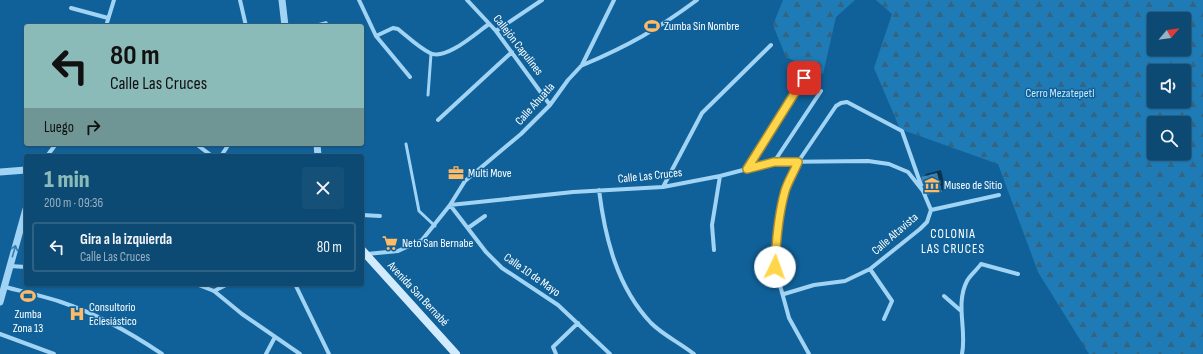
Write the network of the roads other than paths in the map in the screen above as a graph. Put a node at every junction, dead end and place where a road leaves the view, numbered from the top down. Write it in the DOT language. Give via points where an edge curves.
graph roads {
  1 [pos="114,0"];
  2 [pos="240,0"];
  3 [pos="282,0"];
  4 [pos="359,0"];
  5 [pos="467,0"];
  6 [pos="542,0"];
  7 [pos="614,0"];
  8 [pos="697,0"];
  9 [pos="70,8"];
  10 [pos="108,18"];
  11 [pos="326,22"];
  12 [pos="106,24"];
  13 [pos="246,24"];
  14 [pos="285,24"];
  15 [pos="320,24"];
  16 [pos="489,24"];
  17 [pos="496,31"];
  18 [pos="376,36"];
  19 [pos="771,45"];
  20 [pos="512,52"];
  21 [pos="431,54"];
  22 [pos="582,66"];
  23 [pos="410,77"];
  24 [pos="804,78"];
  25 [pos="821,91"];
  26 [pos="428,95"];
  27 [pos="550,105"];
  28 [pos="438,120"];
  29 [pos="406,144"];
  30 [pos="199,146"];
  31 [pos="209,154"];
  32 [pos="774,162"];
  33 [pos="798,162"];
  34 [pos="747,169"];
  35 [pos="24,170"];
  36 [pos="0,172"];
  37 [pos="720,176"];
  38 [pos="663,186"];
  39 [pos="599,190"];
  40 [pos="923,191"];
  41 [pos="999,195"];
  42 [pos="450,204"];
  43 [pos="931,210"];
  44 [pos="364,215"];
  45 [pos="24,216"];
  46 [pos="380,216"];
  47 [pos="485,216"];
  48 [pos="435,226"];
  49 [pos="468,228"];
  50 [pos="714,250"];
  51 [pos="364,252"];
  52 [pos="10,266"];
  53 [pos="24,267"];
  54 [pos="870,269"];
  55 [pos="1018,274"];
  56 [pos="201,286"];
  57 [pos="224,286"];
  58 [pos="296,286"];
  59 [pos="5,287"];
  60 [pos="214,291"];
  61 [pos="784,294"];
  62 [pos="944,296"];
  63 [pos="0,302"];
  64 [pos="960,310"];
  65 [pos="884,319"];
  66 [pos="578,323"];
  67 [pos="0,334"];
  68 [pos="275,336"];
  69 [pos="54,354"];
  70 [pos="162,354"];
  71 [pos="266,354"];
  72 [pos="300,354"];
  73 [pos="329,354"];
  74 [pos="456,354"];
  75 [pos="556,354"];
  76 [pos="610,354"];
  77 [pos="694,354"];
  78 [pos="809,354"];
  79 [pos="962,354"];
  1 -- 10 [label="street"];
  2 -- 13 [label="street"];
  3 -- 14 [label="street"];
  4 -- 18 [label="street"];
  5 -- 16 [label="street, Callejón Capulines"];
  6 -- 17 [label="street"];
  7 -- 22 [label="street, Calle Ahuatla"];
  8 -- 22 [label="street" via="638,40"];
  9 -- 10 [label="street"];
  10 -- 12 [label="street"];
  11 -- 15 [label="street"];
  16 -- 17 [label="street, Callejón Capulines"];
  16 -- 21 [label="street" via="453,50 440,55"];
  17 -- 20 [label="street, Callejón Capulines"];
  18 -- 21 [label="street" via="394,28 398,29"];
  18 -- 23 [label="street"];
  19 -- 38 [label="street" via="702,113"];
  20 -- 27 [label="street, Callejón Capulines"];
  20 -- 28 [label="street"];
  21 -- 26 [label="lane"];
  22 -- 27 [label="street, Calle Ahuatla"];
  24 -- 34 [label="street"];
  25 -- 32 [label="street"];
  27 -- 42 [label="street, Calle Ahuatla" via="521,134 464,181"];
  29 -- 48 [label="lane" via="419,211"];
  30 -- 31 [label="street"];
  32 -- 33 [label="street, Calle Las Cruces"];
  32 -- 34 [label="street, Calle Las Cruces"];
  33 -- 40 [label="street, Calle Las Cruces" via="868,161 889,164 908,172"];
  33 -- 40 [label="street" via="836,106 848,102 902,132"];
  33 -- 61 [label="street" via="786,190 776,242 775,267"];
  34 -- 37 [label="street, Calle Las Cruces"];
  35 -- 36 [label="street"];
  37 -- 38 [label="street, Calle Las Cruces"];
  37 -- 50 [label="street" via="712,226"];
  38 -- 39 [label="street, Calle Las Cruces"];
  39 -- 42 [label="street, Calle Las Cruces"];
  39 -- 77 [label="street" via="604,227 612,257 635,304 652,324"];
  40 -- 43 [label="street, Calle Las Cruces"];
  41 -- 43 [label="street, Calle Altavista"];
  42 -- 48 [label="street"];
  42 -- 49 [label="street, Calle 10 de Mayo"];
  43 -- 54 [label="street, Calle Altavista" via="927,222 920,229"];
  44 -- 46 [label="street"];
  52 -- 45 [label="street, one-way"];
  47 -- 49 [label="street"];
  48 -- 51 [label="street" via="422,240 398,251 384,254"];
  49 -- 66 [label="street, Calle 10 de Mayo" via="502,268 558,305"];
  51 -- 74 [label="main road, Avenida San Bernabé"];
  52 -- 53 [label="street"];
  52 -- 59 [label="street"];
  54 -- 61 [label="street, Calle Altavista" via="846,281 814,285"];
  54 -- 65 [label="street, Calle Altavista" via="892,301"];
  55 -- 64 [label="street" via="981,264 967,281"];
  56 -- 60 [label="street"];
  57 -- 60 [label="street"];
  58 -- 73 [label="street"];
  59 -- 63 [label="street"];
  59 -- 70 [label="street" via="62,302 133,334"];
  60 -- 68 [label="street"];
  61 -- 78 [label="street" via="790,318"];
  62 -- 64 [label="street"];
  64 -- 79 [label="street" via="963,325"];
  66 -- 75 [label="street" via="553,347"];
  66 -- 76 [label="street, Calle 10 de Mayo"];
  67 -- 69 [label="street"];
  68 -- 71 [label="street"];
  68 -- 72 [label="street"];
}
